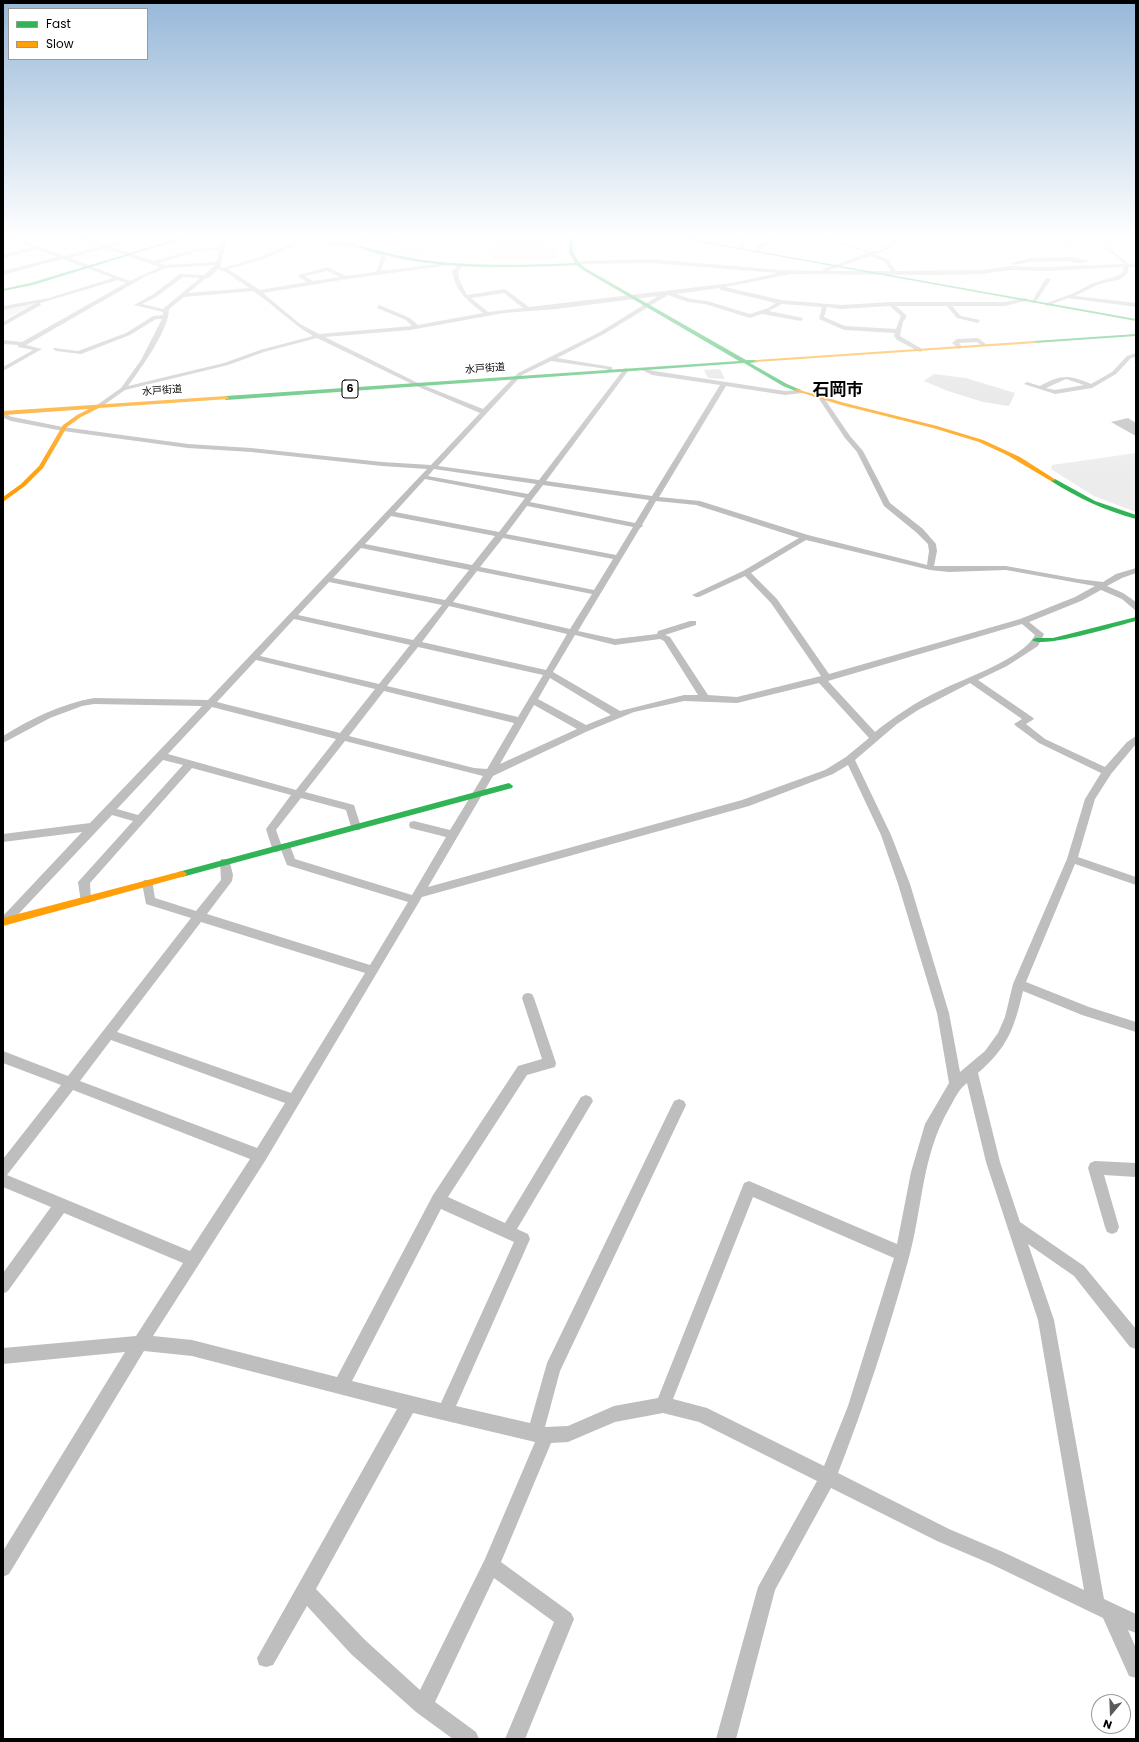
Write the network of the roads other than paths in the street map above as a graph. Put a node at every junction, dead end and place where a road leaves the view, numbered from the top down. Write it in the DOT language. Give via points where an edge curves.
graph roads {
  1 [pos="65,320"];
  2 [pos="151,320"];
  3 [pos="163,320"];
  4 [pos="293,320"];
  5 [pos="409,320"];
  6 [pos="453,320"];
  7 [pos="622,320"];
  8 [pos="673,320"];
  9 [pos="826,320"];
  10 [pos="901,320"];
  11 [pos="975,320"];
  12 [pos="978,321"];
  13 [pos="417,327"];
  14 [pos="898,331"];
  15 [pos="1136,335"];
  16 [pos="318,336"];
  17 [pos="3,342"];
  18 [pos="23,344"];
  19 [pos="56,349"];
  20 [pos="920,350"];
  21 [pos="1136,355"];
  22 [pos="552,359"];
  23 [pos="746,361"];
  24 [pos="3,369"];
  25 [pos="644,369"];
  26 [pos="626,370"];
  27 [pos="611,371"];
  28 [pos="517,378"];
  29 [pos="416,384"];
  30 [pos="724,384"];
  31 [pos="1027,384"];
  32 [pos="1092,386"];
  33 [pos="1041,388"];
  34 [pos="123,390"];
  35 [pos="801,392"];
  36 [pos="822,399"];
  37 [pos="99,406"];
  38 [pos="484,412"];
  39 [pos="6,415"];
  40 [pos="3,424"];
  41 [pos="63,429"];
  42 [pos="433,467"];
  43 [pos="423,477"];
  44 [pos="541,483"];
  45 [pos="655,499"];
  46 [pos="3,500"];
  47 [pos="527,500"];
  48 [pos="389,513"];
  49 [pos="1136,517"];
  50 [pos="639,526"];
  51 [pos="500,534"];
  52 [pos="805,538"];
  53 [pos="359,545"];
  54 [pos="619,558"];
  55 [pos="473,567"];
  56 [pos="930,568"];
  57 [pos="1136,570"];
  58 [pos="746,573"];
  59 [pos="327,579"];
  60 [pos="1102,586"];
  61 [pos="598,593"];
  62 [pos="696,595"];
  63 [pos="446,603"];
  64 [pos="1136,608"];
  65 [pos="292,616"];
  66 [pos="1136,619"];
  67 [pos="1023,621"];
  68 [pos="692,623"];
  69 [pos="572,633"];
  70 [pos="661,636"];
  71 [pos="1036,640"];
  72 [pos="414,644"];
  73 [pos="254,657"];
  74 [pos="548,673"];
  75 [pos="824,678"];
  76 [pos="970,679"];
  77 [pos="380,687"];
  78 [pos="705,698"];
  79 [pos="533,700"];
  80 [pos="210,704"];
  81 [pos="619,715"];
  82 [pos="521,721"];
  83 [pos="585,729"];
  84 [pos="342,738"];
  85 [pos="875,738"];
  86 [pos="1136,739"];
  87 [pos="3,740"];
  88 [pos="161,756"];
  89 [pos="850,759"];
  90 [pos="190,764"];
  91 [pos="1107,772"];
  92 [pos="490,773"];
  93 [pos="509,786"];
  94 [pos="297,794"];
  95 [pos="478,795"];
  96 [pos="109,810"];
  97 [pos="139,819"];
  98 [pos="414,825"];
  99 [pos="93,827"];
  100 [pos="356,827"];
  101 [pos="454,835"];
  102 [pos="3,838"];
  103 [pos="281,847"];
  104 [pos="1072,859"];
  105 [pos="225,862"];
  106 [pos="1136,881"];
  107 [pos="148,883"];
  108 [pos="416,897"];
  109 [pos="85,900"];
  110 [pos="199,916"];
  111 [pos="4,922"];
  112 [pos="373,971"];
  113 [pos="1019,984"];
  114 [pos="528,998"];
  115 [pos="1136,1027"];
  116 [pos="109,1034"];
  117 [pos="3,1057"];
  118 [pos="971,1072"];
  119 [pos="71,1083"];
  120 [pos="956,1084"];
  121 [pos="293,1100"];
  122 [pos="586,1101"];
  123 [pos="679,1105"];
  124 [pos="260,1156"];
  125 [pos="3,1170"];
  126 [pos="1136,1170"];
  127 [pos="3,1180"];
  128 [pos="438,1200"];
  129 [pos="61,1205"];
  130 [pos="1014,1226"];
  131 [pos="1112,1227"];
  132 [pos="508,1231"];
  133 [pos="903,1254"];
  134 [pos="193,1260"];
  135 [pos="3,1286"];
  136 [pos="1136,1341"];
  137 [pos="140,1343"];
  138 [pos="3,1356"];
  139 [pos="341,1386"];
  140 [pos="409,1404"];
  141 [pos="663,1405"];
  142 [pos="445,1412"];
  143 [pos="540,1434"];
  144 [pos="828,1477"];
  145 [pos="491,1565"];
  146 [pos="3,1568"];
  147 [pos="305,1591"];
  148 [pos="1103,1608"];
  149 [pos="1136,1624"];
  150 [pos="266,1658"];
  151 [pos="1136,1670"];
  152 [pos="423,1705"];
  153 [pos="469,1739"];
  154 [pos="515,1739"];
  155 [pos="726,1739"];
  1 -- 18 [label="street"];
  2 -- 19 [label="street" via="128,334 79,353"];
  3 -- 34 [label="street" via="144,360"];
  4 -- 16 [label="street"];
  5 -- 13 [label="street"];
  6 -- 13 [label="street"];
  7 -- 22 [label="street"];
  8 -- 23 [label="main road"];
  9 -- 14 [label="street" via="841,327"];
  10 -- 14 [label="street"];
  11 -- 12 [label="street"];
  13 -- 16 [label="street"];
  14 -- 20 [label="street" via="899,339"];
  15 -- 20 [label="main road, 水戸街道 / 6"];
  16 -- 29 [label="street"];
  16 -- 34 [label="street" via="226,364"];
  17 -- 18 [label="street"];
  18 -- 24 [label="street" via="20,346 39,349"];
  20 -- 23 [label="main road, 水戸街道 / 6"];
  21 -- 32 [label="street" via="1129,357 1114,373"];
  22 -- 27 [label="street" via="610,368"];
  22 -- 28 [label="street"];
  23 -- 25 [label="main road, 水戸街道 / 6"];
  23 -- 35 [label="main road" via="779,382"];
  25 -- 26 [label="main road, 水戸街道 / 6"];
  25 -- 30 [label="street" via="652,373"];
  26 -- 27 [label="main road, 水戸街道 / 6"];
  26 -- 44 [label="street"];
  27 -- 28 [label="main road, 水戸街道 / 6"];
  28 -- 29 [label="main road, 水戸街道 / 6"];
  28 -- 38 [label="street"];
  29 -- 37 [label="main road, 水戸街道 / 6"];
  29 -- 38 [label="street"];
  30 -- 35 [label="street" via="785,393"];
  30 -- 45 [label="street"];
  31 -- 33 [label="street"];
  32 -- 33 [label="street" via="1055,392"];
  32 -- 33 [label="street" via="1060,377"];
  34 -- 37 [label="street"];
  35 -- 36 [label="main road"];
  36 -- 49 [label="main road" via="934,426 982,441 1023,460 1078,496 1108,509"];
  36 -- 56 [label="street" via="860,450 888,504 932,544"];
  37 -- 39 [label="main road, 水戸街道 / 6"];
  37 -- 41 [label="main road"];
  38 -- 42 [label="street"];
  39 -- 40 [label="street"];
  39 -- 41 [label="street"];
  41 -- 42 [label="street" via="188,446"];
  41 -- 46 [label="main road" via="40,468"];
  42 -- 43 [label="street"];
  42 -- 44 [label="street"];
  43 -- 47 [label="street"];
  43 -- 48 [label="street"];
  44 -- 45 [label="street"];
  44 -- 47 [label="street"];
  45 -- 50 [label="street"];
  45 -- 52 [label="street" via="697,502"];
  47 -- 50 [label="street"];
  47 -- 51 [label="street"];
  48 -- 51 [label="street"];
  48 -- 53 [label="street"];
  50 -- 54 [label="street"];
  51 -- 54 [label="street"];
  51 -- 55 [label="street"];
  52 -- 56 [label="street"];
  52 -- 58 [label="street"];
  53 -- 55 [label="street"];
  53 -- 59 [label="street"];
  54 -- 61 [label="street"];
  55 -- 61 [label="street"];
  55 -- 63 [label="street"];
  56 -- 60 [label="street" via="948,571 1002,568"];
  57 -- 60 [label="street"];
  58 -- 62 [label="street"];
  58 -- 75 [label="street" via="774,601"];
  59 -- 63 [label="street"];
  59 -- 65 [label="street"];
  60 -- 64 [label="street" via="1133,602"];
  60 -- 67 [label="street" via="1078,599"];
  61 -- 69 [label="street"];
  63 -- 69 [label="street"];
  63 -- 72 [label="street"];
  65 -- 72 [label="street"];
  65 -- 73 [label="street"];
  66 -- 71 [label="main road" via="1053,640"];
  67 -- 71 [label="street" via="1040,634"];
  67 -- 75 [label="street"];
  68 -- 70 [label="street" via="660,633"];
  69 -- 70 [label="street" via="615,642"];
  69 -- 74 [label="street"];
  70 -- 78 [label="street" via="668,639"];
  71 -- 76 [label="street" via="1035,644 1009,661"];
  72 -- 74 [label="street"];
  72 -- 77 [label="street"];
  73 -- 77 [label="street"];
  73 -- 80 [label="street"];
  74 -- 79 [label="street"];
  74 -- 81 [label="street"];
  75 -- 78 [label="street" via="737,700"];
  75 -- 85 [label="street"];
  76 -- 85 [label="street" via="915,708"];
  76 -- 91 [label="street" via="1029,719 1019,724 1042,741"];
  77 -- 82 [label="street"];
  77 -- 84 [label="street"];
  78 -- 81 [label="street" via="684,698"];
  79 -- 82 [label="street"];
  79 -- 83 [label="street"];
  80 -- 84 [label="street"];
  80 -- 87 [label="street" via="94,701 79,703 61,709"];
  80 -- 88 [label="street"];
  81 -- 83 [label="street"];
  82 -- 92 [label="street"];
  83 -- 92 [label="street"];
  84 -- 92 [label="street"];
  84 -- 94 [label="street"];
  85 -- 89 [label="street"];
  86 -- 91 [label="street"];
  88 -- 90 [label="street"];
  88 -- 96 [label="street"];
  89 -- 108 [label="street" via="829,772 745,803"];
  89 -- 120 [label="street" via="886,835 904,884 943,1013"];
  90 -- 94 [label="street"];
  90 -- 97 [label="street"];
  91 -- 104 [label="street" via="1090,799"];
  92 -- 95 [label="street"];
  93 -- 95 [label="main road"];
  94 -- 100 [label="street" via="350,808"];
  94 -- 103 [label="street" via="271,828"];
  95 -- 100 [label="main road"];
  95 -- 101 [label="street"];
  96 -- 97 [label="street"];
  96 -- 99 [label="street"];
  97 -- 109 [label="street" via="84,882"];
  98 -- 101 [label="street"];
  99 -- 102 [label="street"];
  99 -- 111 [label="street"];
  100 -- 103 [label="main road"];
  101 -- 108 [label="street"];
  103 -- 105 [label="main road"];
  103 -- 108 [label="street" via="291,862"];
  104 -- 106 [label="street"];
  104 -- 113 [label="street"];
  105 -- 107 [label="main road"];
  105 -- 110 [label="street" via="226,881"];
  107 -- 109 [label="main road"];
  107 -- 110 [label="street" via="150,901"];
  108 -- 112 [label="street"];
  109 -- 111 [label="main road"];
  110 -- 112 [label="street"];
  110 -- 116 [label="street"];
  112 -- 121 [label="street"];
  113 -- 115 [label="street" via="1086,1011"];
  113 -- 118 [label="street" via="1011,1017 1003,1036 990,1054"];
  114 -- 128 [label="street" via="550,1063 523,1070"];
  116 -- 119 [label="street"];
  116 -- 121 [label="street"];
  117 -- 119 [label="street"];
  118 -- 120 [label="street"];
  118 -- 130 [label="street" via="993,1162"];
  119 -- 124 [label="street"];
  119 -- 125 [label="street"];
  120 -- 133 [label="street" via="932,1124 918,1172"];
  121 -- 124 [label="street"];
  122 -- 132 [label="street"];
  123 -- 143 [label="street" via="552,1370"];
  124 -- 134 [label="street"];
  126 -- 131 [label="street" via="1095,1168"];
  127 -- 129 [label="street"];
  128 -- 132 [label="street"];
  128 -- 139 [label="street"];
  129 -- 134 [label="street"];
  129 -- 135 [label="street"];
  130 -- 136 [label="street" via="1079,1271"];
  130 -- 148 [label="street" via="1046,1320"];
  132 -- 142 [label="street" via="523,1239"];
  133 -- 141 [label="street" via="749,1188"];
  133 -- 144 [label="street" via="856,1406"];
  134 -- 137 [label="street"];
  137 -- 138 [label="street"];
  137 -- 139 [label="street" via="192,1348"];
  137 -- 146 [label="street"];
  139 -- 140 [label="street"];
  140 -- 142 [label="street"];
  140 -- 147 [label="street"];
  141 -- 143 [label="street" via="614,1414 568,1434"];
  141 -- 144 [label="street" via="701,1414"];
  142 -- 143 [label="street"];
  143 -- 145 [label="street"];
  144 -- 148 [label="street" via="943,1535"];
  144 -- 155 [label="street" via="767,1587"];
  145 -- 152 [label="street"];
  145 -- 154 [label="street" via="565,1619"];
  147 -- 150 [label="street"];
  147 -- 152 [label="street" via="358,1647"];
  148 -- 149 [label="street"];
  148 -- 151 [label="street"];
  152 -- 153 [label="street"];
}
